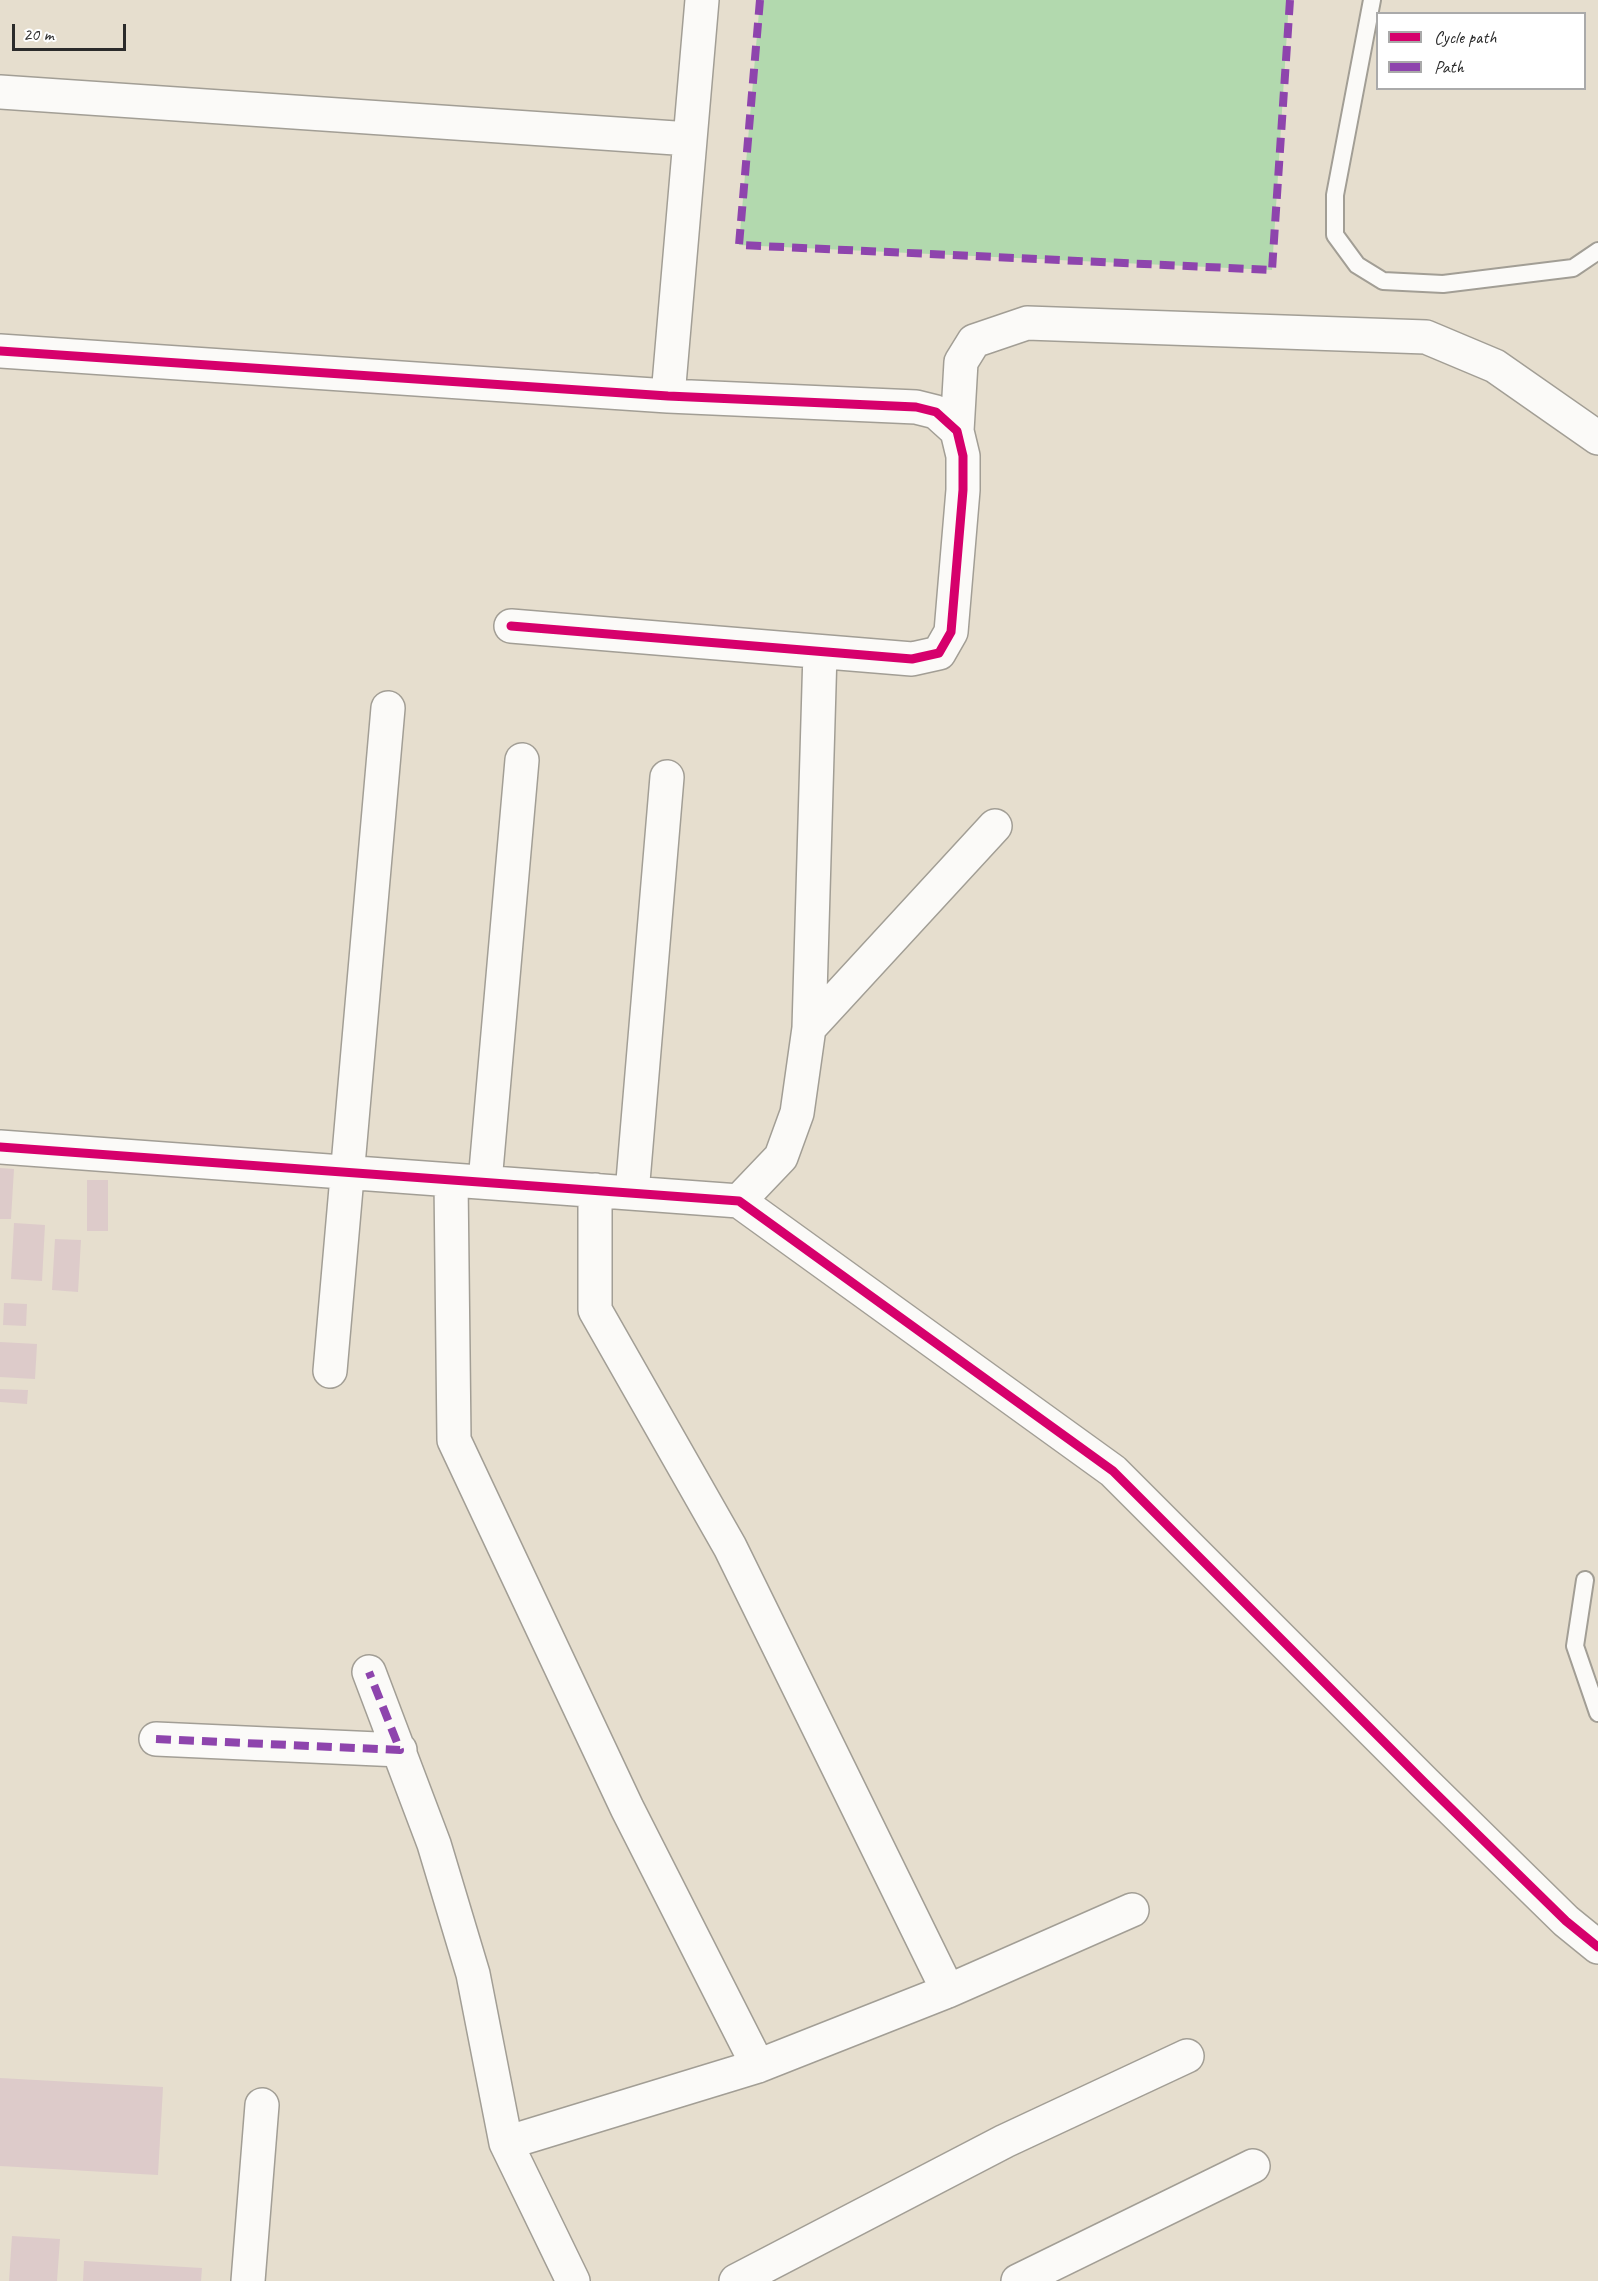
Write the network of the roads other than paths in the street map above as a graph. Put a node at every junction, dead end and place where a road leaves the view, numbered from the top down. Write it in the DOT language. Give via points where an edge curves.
graph roads {
  1 [pos="702,0"];
  2 [pos="1372,0"];
  3 [pos="0,92"];
  4 [pos="690,139"];
  5 [pos="1598,251"];
  6 [pos="0,351"];
  7 [pos="668,396"];
  8 [pos="957,431"];
  9 [pos="1598,438"];
  10 [pos="511,626"];
  11 [pos="820,652"];
  12 [pos="388,708"];
  13 [pos="522,760"];
  14 [pos="667,777"];
  15 [pos="995,826"];
  16 [pos="809,1029"];
  17 [pos="0,1148"];
  18 [pos="347,1173"];
  19 [pos="451,1180"];
  20 [pos="485,1182"];
  21 [pos="595,1191"];
  22 [pos="632,1193"];
  23 [pos="739,1201"];
  24 [pos="330,1371"];
  25 [pos="1585,1580"];
  26 [pos="369,1672"];
  27 [pos="1598,1713"];
  28 [pos="156,1739"];
  29 [pos="400,1750"];
  30 [pos="1132,1910"];
  31 [pos="1598,1947"];
  32 [pos="948,1991"];
  33 [pos="1187,2056"];
  34 [pos="758,2066"];
  35 [pos="262,2105"];
  36 [pos="506,2142"];
  37 [pos="1253,2166"];
  38 [pos="248,2281"];
  39 [pos="573,2281"];
  40 [pos="736,2281"];
  41 [pos="1018,2281"];
  1 -- 4 [label="street"];
  2 -- 5 [label="lane" via="1335,195 1335,236 1357,266 1383,281 1443,284 1573,268"];
  3 -- 4 [label="street"];
  4 -- 7 [label="street"];
  6 -- 7 [label="street"];
  7 -- 8 [label="street" via="916,407 936,412"];
  8 -- 9 [label="street" via="962,362 974,341 1027,323 1426,337 1496,366"];
  8 -- 11 [label="street" via="963,456 962,502 951,632 939,653 912,659"];
  10 -- 11 [label="street"];
  11 -- 16 [label="street"];
  12 -- 18 [label="street"];
  13 -- 20 [label="street"];
  14 -- 22 [label="street"];
  15 -- 16 [label="street"];
  16 -- 23 [label="street" via="797,1113 781,1157"];
  17 -- 18 [label="street"];
  18 -- 19 [label="street"];
  18 -- 24 [label="street"];
  19 -- 20 [label="street"];
  19 -- 34 [label="street" via="454,1440 627,1808"];
  20 -- 21 [label="street"];
  21 -- 22 [label="street"];
  21 -- 32 [label="street" via="595,1310 730,1547"];
  22 -- 23 [label="street"];
  23 -- 31 [label="street" via="1113,1471 1424,1782 1566,1921"];
  25 -- 27 [label="lane" via="1575,1646"];
  26 -- 29 [label="street"];
  28 -- 29 [label="street"];
  29 -- 36 [label="street" via="434,1844 473,1974"];
  30 -- 32 [label="street"];
  32 -- 34 [label="street"];
  33 -- 40 [label="street" via="1005,2141"];
  34 -- 36 [label="street"];
  35 -- 38 [label="street"];
  36 -- 39 [label="street"];
  37 -- 41 [label="street"];
}
